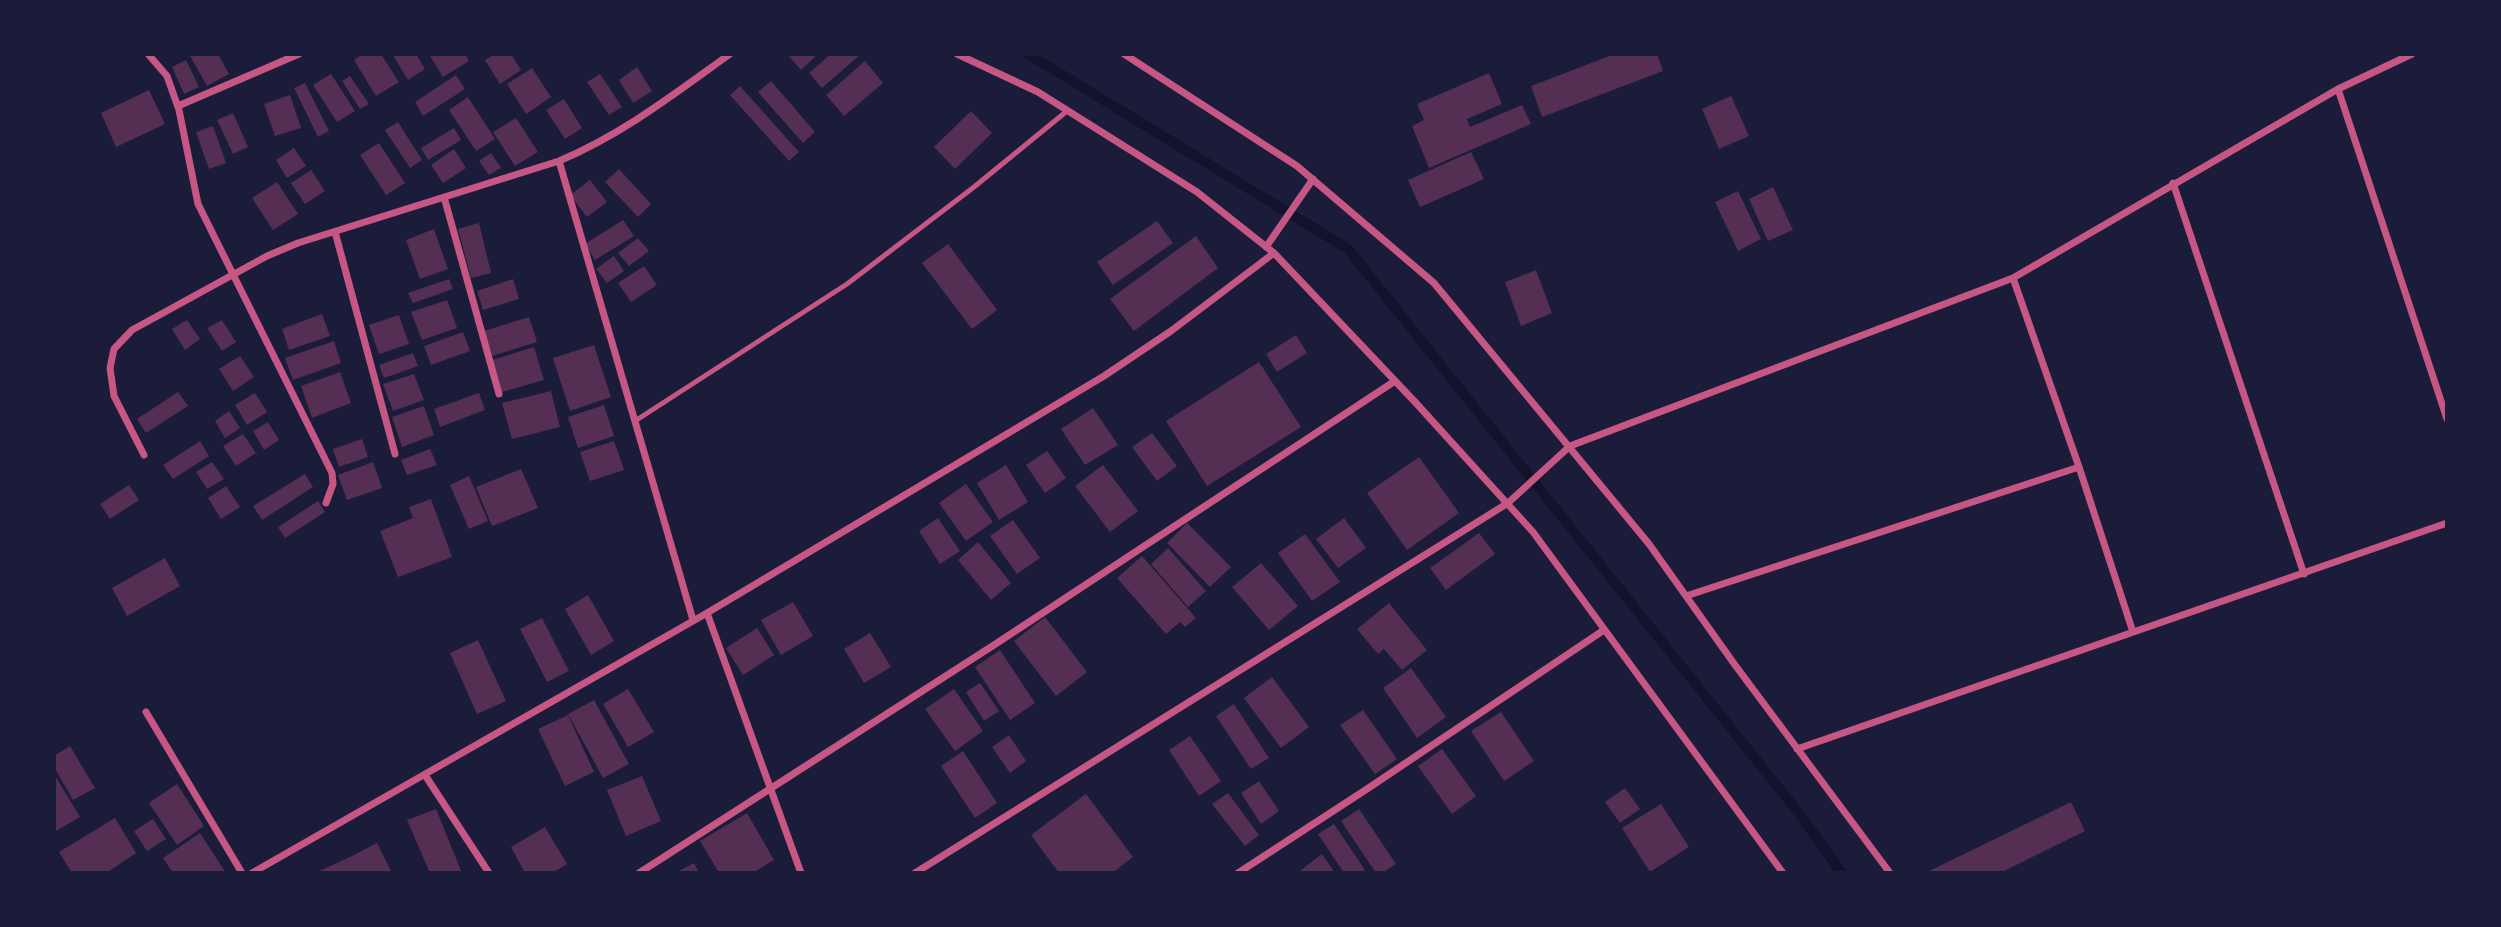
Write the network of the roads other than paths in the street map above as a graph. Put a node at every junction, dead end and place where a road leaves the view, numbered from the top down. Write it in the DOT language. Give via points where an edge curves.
graph roads {
  1 [pos="148,54"];
  2 [pos="299,54"];
  3 [pos="730,54"];
  4 [pos="957,54"];
  5 [pos="1124,54"];
  6 [pos="2412,54"];
  7 [pos="2338,89"];
  8 [pos="178,106"];
  9 [pos="1068,111"];
  10 [pos="559,161"];
  11 [pos="1313,179"];
  12 [pos="2173,183"];
  13 [pos="444,197"];
  14 [pos="335,232"];
  15 [pos="1266,247"];
  16 [pos="1274,253"];
  17 [pos="232,275"];
  18 [pos="2013,278"];
  19 [pos="1395,381"];
  20 [pos="499,394"];
  21 [pos="2447,419"];
  22 [pos="635,421"];
  23 [pos="1570,446"];
  24 [pos="395,454"];
  25 [pos="144,455"];
  26 [pos="2079,467"];
  27 [pos="326,503"];
  28 [pos="1508,503"];
  29 [pos="2447,523"];
  30 [pos="2304,574"];
  31 [pos="1686,596"];
  32 [pos="707,612"];
  33 [pos="693,620"];
  34 [pos="1604,630"];
  35 [pos="2133,632"];
  36 [pos="146,712"];
  37 [pos="1797,749"];
  38 [pos="425,775"];
  39 [pos="770,789"];
  40 [pos="242,873"];
  41 [pos="252,873"];
  42 [pos="489,873"];
  43 [pos="639,873"];
  44 [pos="801,873"];
  45 [pos="915,873"];
  46 [pos="1238,873"];
  47 [pos="1783,873"];
  48 [pos="1890,873"];
  1 -- 8 [label="street" via="167,76"];
  2 -- 8 [label="street"];
  3 -- 10 [label="street" via="597,145"];
  4 -- 9 [label="street"];
  5 -- 11 [label="street"];
  6 -- 7 [label="street"];
  7 -- 12 [label="street"];
  7 -- 21 [label="street"];
  8 -- 17 [label="street" via="198,204"];
  9 -- 15 [label="street" via="1197,192"];
  9 -- 22 [label="lane" via="847,284"];
  10 -- 13 [label="street"];
  10 -- 22 [label="street"];
  11 -- 15 [label="street"];
  11 -- 23 [label="street" via="1434,282"];
  12 -- 18 [label="street"];
  12 -- 30 [label="street"];
  13 -- 14 [label="street"];
  13 -- 20 [label="street"];
  14 -- 17 [label="street" via="267,256"];
  14 -- 24 [label="street"];
  15 -- 16 [label="street"];
  16 -- 19 [label="street"];
  16 -- 32 [label="street" via="1104,376"];
  17 -- 25 [label="street" via="132,330 114,349 110,368 114,396"];
  17 -- 27 [label="street" via="332,473"];
  18 -- 23 [label="street"];
  18 -- 26 [label="street"];
  19 -- 28 [label="street"];
  19 -- 39 [label="street"];
  22 -- 33 [label="street"];
  23 -- 28 [label="street"];
  23 -- 31 [label="street"];
  26 -- 31 [label="street"];
  26 -- 35 [label="street"];
  28 -- 34 [label="street"];
  28 -- 45 [label="street"];
  29 -- 30 [label="street"];
  30 -- 35 [label="street"];
  31 -- 37 [label="street"];
  32 -- 33 [label="street"];
  32 -- 39 [label="street"];
  33 -- 38 [label="street"];
  34 -- 46 [label="street"];
  34 -- 47 [label="street"];
  35 -- 37 [label="street"];
  36 -- 40 [label="street"];
  37 -- 48 [label="street"];
  38 -- 41 [label="street"];
  38 -- 42 [label="street"];
  39 -- 43 [label="street"];
  39 -- 44 [label="street"];
}
